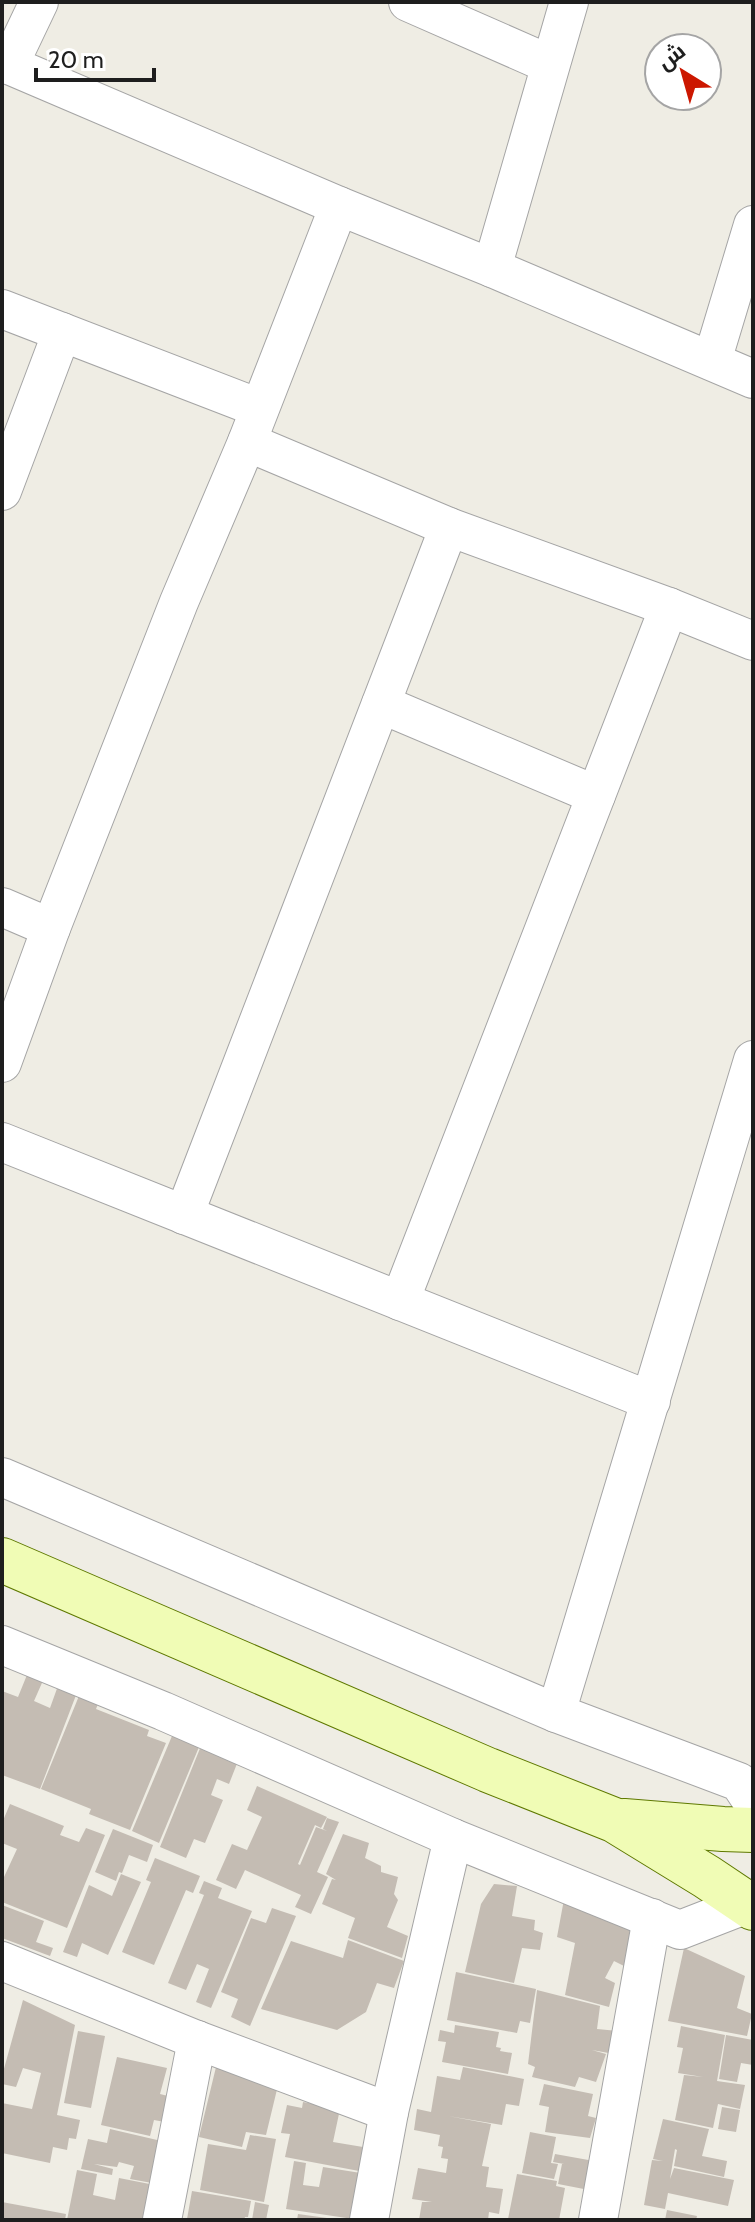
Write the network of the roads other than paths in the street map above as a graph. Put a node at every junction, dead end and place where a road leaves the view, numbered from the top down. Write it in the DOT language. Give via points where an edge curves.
graph roads {
  1 [pos="39,2"];
  2 [pos="408,2"];
  3 [pos="569,2"];
  4 [pos="6,63"];
  5 [pos="549,64"];
  6 [pos="339,206"];
  7 [pos="752,229"];
  8 [pos="492,268"];
  9 [pos="2,309"];
  10 [pos="62,332"];
  11 [pos="712,361"];
  12 [pos="753,379"];
  13 [pos="253,425"];
  14 [pos="2,491"];
  15 [pos="449,527"];
  16 [pos="669,607"];
  17 [pos="753,641"];
  18 [pos="381,704"];
  19 [pos="596,795"];
  20 [pos="2,907"];
  21 [pos="51,928"];
  22 [pos="753,1060"];
  23 [pos="2,1063"];
  24 [pos="2,1142"];
  25 [pos="184,1215"];
  26 [pos="400,1301"];
  27 [pos="651,1401"];
  28 [pos="2,1477"];
  29 [pos="2,1560"];
  30 [pos="2,1645"];
  31 [pos="556,1713"];
  32 [pos="753,1803"];
  33 [pos="614,1820"];
  34 [pos="753,1830"];
  35 [pos="453,1838"];
  36 [pos="750,1906"];
  37 [pos="652,1918"];
  38 [pos="2,1961"];
  39 [pos="197,2040"];
  40 [pos="389,2112"];
  41 [pos="162,2220"];
  42 [pos="369,2220"];
  43 [pos="598,2220"];
  1 -- 4 [label="street"];
  2 -- 5 [label="street"];
  3 -- 5 [label="street"];
  4 -- 6 [label="street"];
  5 -- 8 [label="street"];
  6 -- 8 [label="street"];
  6 -- 13 [label="street"];
  7 -- 11 [label="street"];
  8 -- 11 [label="street"];
  9 -- 10 [label="street"];
  10 -- 13 [label="street"];
  10 -- 14 [label="street"];
  11 -- 12 [label="street"];
  13 -- 15 [label="street"];
  13 -- 21 [label="street"];
  15 -- 16 [label="street"];
  15 -- 18 [label="street"];
  16 -- 17 [label="street"];
  16 -- 19 [label="street"];
  18 -- 19 [label="street"];
  18 -- 25 [label="street"];
  19 -- 26 [label="street"];
  20 -- 21 [label="street"];
  21 -- 23 [label="street"];
  22 -- 27 [label="street"];
  24 -- 25 [label="street"];
  25 -- 26 [label="street"];
  26 -- 27 [label="street"];
  27 -- 31 [label="street"];
  28 -- 31 [label="street"];
  29 -- 33 [label="street"];
  30 -- 35 [label="street"];
  31 -- 32 [label="street" via="739,1782"];
  33 -- 34 [label="street"];
  33 -- 36 [label="street"];
  35 -- 37 [label="street"];
  35 -- 40 [label="street"];
  36 -- 37 [label="street" via="680,1930"];
  37 -- 43 [label="street"];
  38 -- 39 [label="street"];
  39 -- 40 [label="street"];
  39 -- 41 [label="street"];
  40 -- 42 [label="street"];
}
